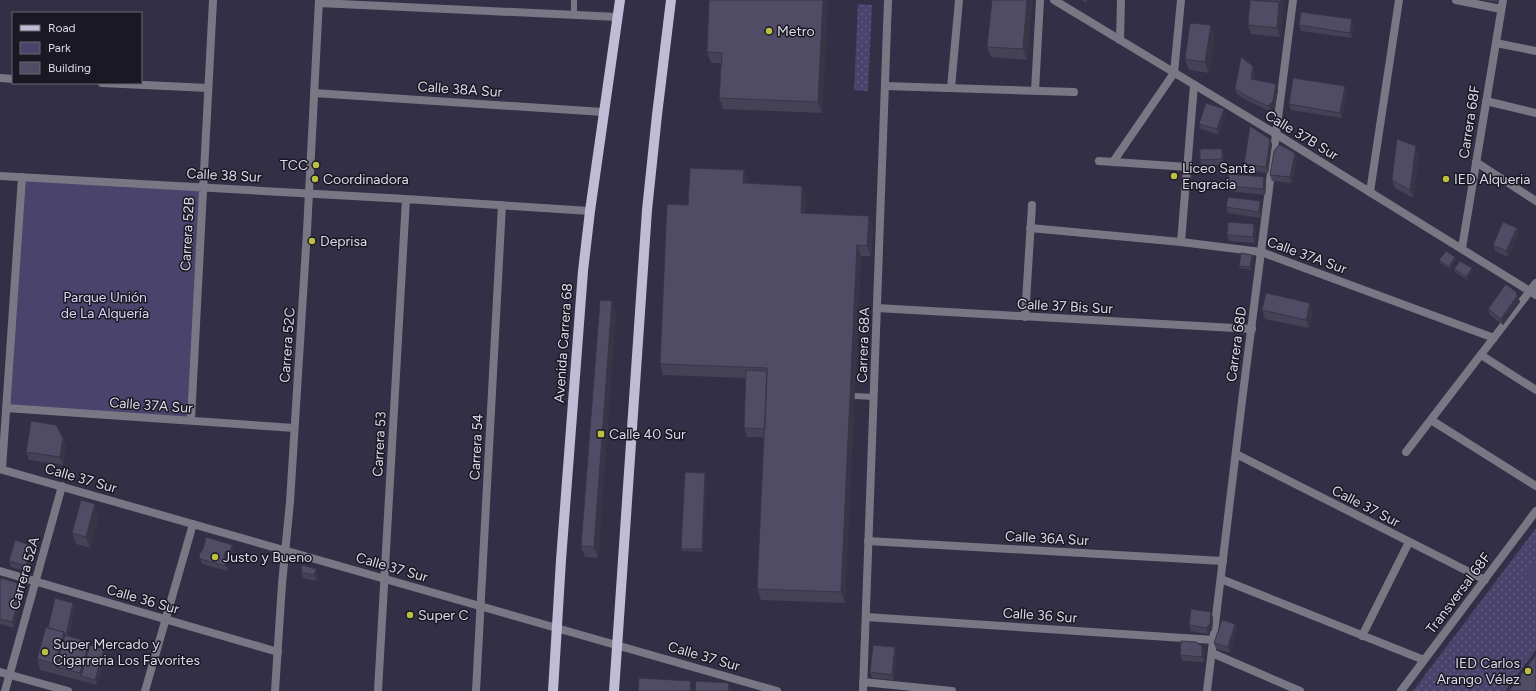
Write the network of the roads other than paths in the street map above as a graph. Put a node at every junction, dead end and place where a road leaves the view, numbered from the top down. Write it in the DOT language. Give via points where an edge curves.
graph roads {
  1 [pos="213,0"];
  2 [pos="574,0"];
  3 [pos="620,0"];
  4 [pos="671,0"];
  5 [pos="888,0"];
  6 [pos="959,0"];
  7 [pos="1040,0"];
  8 [pos="1054,0"];
  9 [pos="1122,0"];
  10 [pos="1181,0"];
  11 [pos="1293,0"];
  12 [pos="1399,0"];
  13 [pos="1456,0"];
  14 [pos="1503,0"];
  15 [pos="319,1"];
  16 [pos="1501,9"];
  17 [pos="574,14"];
  18 [pos="618,16"];
  19 [pos="1120,40"];
  20 [pos="1496,43"];
  21 [pos="1536,51"];
  22 [pos="1174,73"];
  23 [pos="0,78"];
  24 [pos="12,78"];
  25 [pos="123,84"];
  26 [pos="1194,85"];
  27 [pos="885,86"];
  28 [pos="208,88"];
  29 [pos="951,88"];
  30 [pos="1035,91"];
  31 [pos="1074,92"];
  32 [pos="314,93"];
  33 [pos="1486,101"];
  34 [pos="603,112"];
  35 [pos="1536,113"];
  36 [pos="1276,134"];
  37 [pos="1099,161"];
  38 [pos="1113,162"];
  39 [pos="1476,162"];
  40 [pos="1188,167"];
  41 [pos="0,176"];
  42 [pos="22,177"];
  43 [pos="203,187"];
  44 [pos="1370,192"];
  45 [pos="309,193"];
  46 [pos="406,198"];
  47 [pos="1536,201"];
  48 [pos="502,205"];
  49 [pos="1032,205"];
  50 [pos="590,211"];
  51 [pos="1030,228"];
  52 [pos="1181,242"];
  53 [pos="1462,248"];
  54 [pos="1262,252"];
  55 [pos="1536,283"];
  56 [pos="1533,293"];
  57 [pos="877,308"];
  58 [pos="1025,317"];
  59 [pos="1252,329"];
  60 [pos="1494,338"];
  61 [pos="1481,355"];
  62 [pos="1536,390"];
  63 [pos="855,396"];
  64 [pos="874,397"];
  65 [pos="6,408"];
  66 [pos="191,420"];
  67 [pos="1431,420"];
  68 [pos="294,428"];
  69 [pos="1406,452"];
  70 [pos="1236,454"];
  71 [pos="1,469"];
  72 [pos="62,486"];
  73 [pos="1536,486"];
  74 [pos="1536,511"];
  75 [pos="193,524"];
  76 [pos="868,541"];
  77 [pos="1409,542"];
  78 [pos="285,550"];
  79 [pos="1223,561"];
  80 [pos="0,571"];
  81 [pos="384,578"];
  82 [pos="1221,578"];
  83 [pos="1485,580"];
  84 [pos="36,582"];
  85 [pos="480,606"];
  86 [pos="866,617"];
  87 [pos="166,619"];
  88 [pos="557,628"];
  89 [pos="1362,636"];
  90 [pos="1214,640"];
  91 [pos="617,645"];
  92 [pos="278,652"];
  93 [pos="1212,653"];
  94 [pos="1424,660"];
  95 [pos="0,672"];
  96 [pos="9,674"];
  97 [pos="863,682"];
  98 [pos="5,691"];
  99 [pos="68,691"];
  100 [pos="145,691"];
  101 [pos="275,691"];
  102 [pos="378,691"];
  103 [pos="476,691"];
  104 [pos="553,691"];
  105 [pos="614,691"];
  106 [pos="778,691"];
  107 [pos="863,691"];
  108 [pos="952,691"];
  109 [pos="1207,691"];
  110 [pos="1300,691"];
  111 [pos="1401,691"];
  1 -- 28 [label="street, Carrera 52B"];
  2 -- 17 [label="lane"];
  3 -- 18 [label="main road, Avenida Carrera 68"];
  4 -- 91 [label="main road" via="647,210"];
  5 -- 27 [label="street, Carrera 68A"];
  6 -- 29 [label="street"];
  7 -- 30 [label="street"];
  8 -- 19 [label="street, Calle 37B Sur"];
  9 -- 19 [label="street"];
  10 -- 22 [label="street"];
  11 -- 36 [label="street, Carrera 68D"];
  12 -- 44 [label="street"];
  13 -- 16 [label="street"];
  14 -- 16 [label="street, Carrera 68F"];
  15 -- 17 [label="street"];
  15 -- 32 [label="street, Carrera 52C"];
  16 -- 20 [label="street, Carrera 68F"];
  17 -- 18 [label="street"];
  18 -- 34 [label="main road, Avenida Carrera 68"];
  19 -- 22 [label="street, Calle 37B Sur"];
  20 -- 21 [label="street"];
  20 -- 33 [label="street, Carrera 68F"];
  22 -- 26 [label="street, Calle 37B Sur"];
  22 -- 38 [label="street"];
  23 -- 24 [label="street"];
  25 -- 28 [label="street"];
  26 -- 36 [label="street, Calle 37B Sur"];
  26 -- 40 [label="street"];
  27 -- 29 [label="street"];
  27 -- 57 [label="street, Carrera 68A"];
  28 -- 43 [label="street, Carrera 52B"];
  29 -- 30 [label="street"];
  30 -- 31 [label="street"];
  32 -- 34 [label="street, Calle 38A Sur"];
  32 -- 45 [label="street, Carrera 52C"];
  33 -- 35 [label="street"];
  33 -- 39 [label="street, Carrera 68F"];
  34 -- 50 [label="main road, Avenida Carrera 68"];
  36 -- 44 [label="street, Calle 37B Sur"];
  36 -- 54 [label="street, Carrera 68D"];
  37 -- 38 [label="street"];
  38 -- 40 [label="street"];
  39 -- 47 [label="street"];
  39 -- 53 [label="street, Carrera 68F"];
  40 -- 52 [label="street"];
  41 -- 42 [label="street, Calle 38 Sur"];
  42 -- 43 [label="street, Calle 38 Sur"];
  42 -- 65 [label="street"];
  43 -- 45 [label="street, Calle 38 Sur"];
  43 -- 66 [label="street, Carrera 52B"];
  44 -- 53 [label="street, Calle 37B Sur"];
  45 -- 46 [label="street, Calle 38 Sur"];
  45 -- 68 [label="street, Carrera 52C"];
  46 -- 48 [label="street, Calle 38 Sur"];
  46 -- 81 [label="street, Carrera 53"];
  48 -- 50 [label="street, Calle 38 Sur"];
  48 -- 85 [label="street, Carrera 54"];
  49 -- 51 [label="street"];
  50 -- 88 [label="main road, Avenida Carrera 68" via="560,560"];
  51 -- 52 [label="street, Calle 37A Sur"];
  51 -- 58 [label="street"];
  52 -- 54 [label="street, Calle 37A Sur"];
  53 -- 56 [label="street, Calle 37B Sur"];
  54 -- 59 [label="street, Carrera 68D"];
  54 -- 60 [label="street, Calle 37A Sur"];
  55 -- 56 [label="street"];
  56 -- 60 [label="street"];
  57 -- 58 [label="street, Calle 37 Bis Sur"];
  57 -- 64 [label="street, Carrera 68A"];
  58 -- 59 [label="street, Calle 37 Bis Sur"];
  59 -- 70 [label="street, Carrera 68D"];
  60 -- 61 [label="street"];
  61 -- 62 [label="street"];
  61 -- 67 [label="street"];
  63 -- 64 [label="lane"];
  64 -- 76 [label="street, Carrera 68A"];
  65 -- 66 [label="street, Calle 37A Sur"];
  65 -- 71 [label="street"];
  66 -- 68 [label="street, Calle 37A Sur"];
  67 -- 69 [label="street"];
  67 -- 73 [label="street"];
  68 -- 78 [label="street, Carrera 52C"];
  70 -- 77 [label="street, Calle 37 Sur"];
  70 -- 79 [label="street, Carrera 68D"];
  71 -- 72 [label="street, Calle 37 Sur"];
  72 -- 75 [label="street, Calle 37 Sur"];
  72 -- 84 [label="street, Carrera 52A"];
  74 -- 83 [label="street, Transversal 68F"];
  75 -- 78 [label="street, Calle 37 Sur"];
  75 -- 87 [label="street"];
  76 -- 79 [label="street, Calle 36A Sur"];
  76 -- 86 [label="street, Carrera 68A"];
  77 -- 83 [label="street, Calle 37 Sur"];
  77 -- 89 [label="street"];
  78 -- 81 [label="street, Calle 37 Sur"];
  78 -- 92 [label="street, Carrera 52C"];
  79 -- 82 [label="street, Carrera 68D"];
  80 -- 84 [label="street, Calle 36 Sur"];
  81 -- 85 [label="street, Calle 37 Sur"];
  81 -- 102 [label="street, Carrera 53"];
  82 -- 89 [label="street"];
  82 -- 90 [label="street, Carrera 68D"];
  83 -- 94 [label="street, Transversal 68F"];
  84 -- 87 [label="street, Calle 36 Sur"];
  84 -- 96 [label="street, Carrera 52A"];
  85 -- 88 [label="street, Calle 37 Sur"];
  85 -- 103 [label="street, Carrera 54"];
  86 -- 90 [label="street, Calle 36 Sur"];
  86 -- 97 [label="street, Carrera 68A"];
  87 -- 92 [label="street, Calle 36 Sur"];
  87 -- 100 [label="street"];
  88 -- 91 [label="street, Calle 37 Sur"];
  88 -- 104 [label="main road, Avenida Carrera 68"];
  89 -- 94 [label="street"];
  90 -- 93 [label="street, Carrera 68D"];
  91 -- 105 [label="main road"];
  91 -- 106 [label="street, Calle 37 Sur"];
  92 -- 101 [label="street, Carrera 52C"];
  93 -- 109 [label="street, Carrera 68D"];
  93 -- 110 [label="street"];
  94 -- 111 [label="street, Transversal 68F"];
  95 -- 96 [label="street"];
  96 -- 98 [label="street, Carrera 52A"];
  96 -- 99 [label="street"];
  97 -- 107 [label="street, Carrera 68A"];
  97 -- 108 [label="street"];
}
